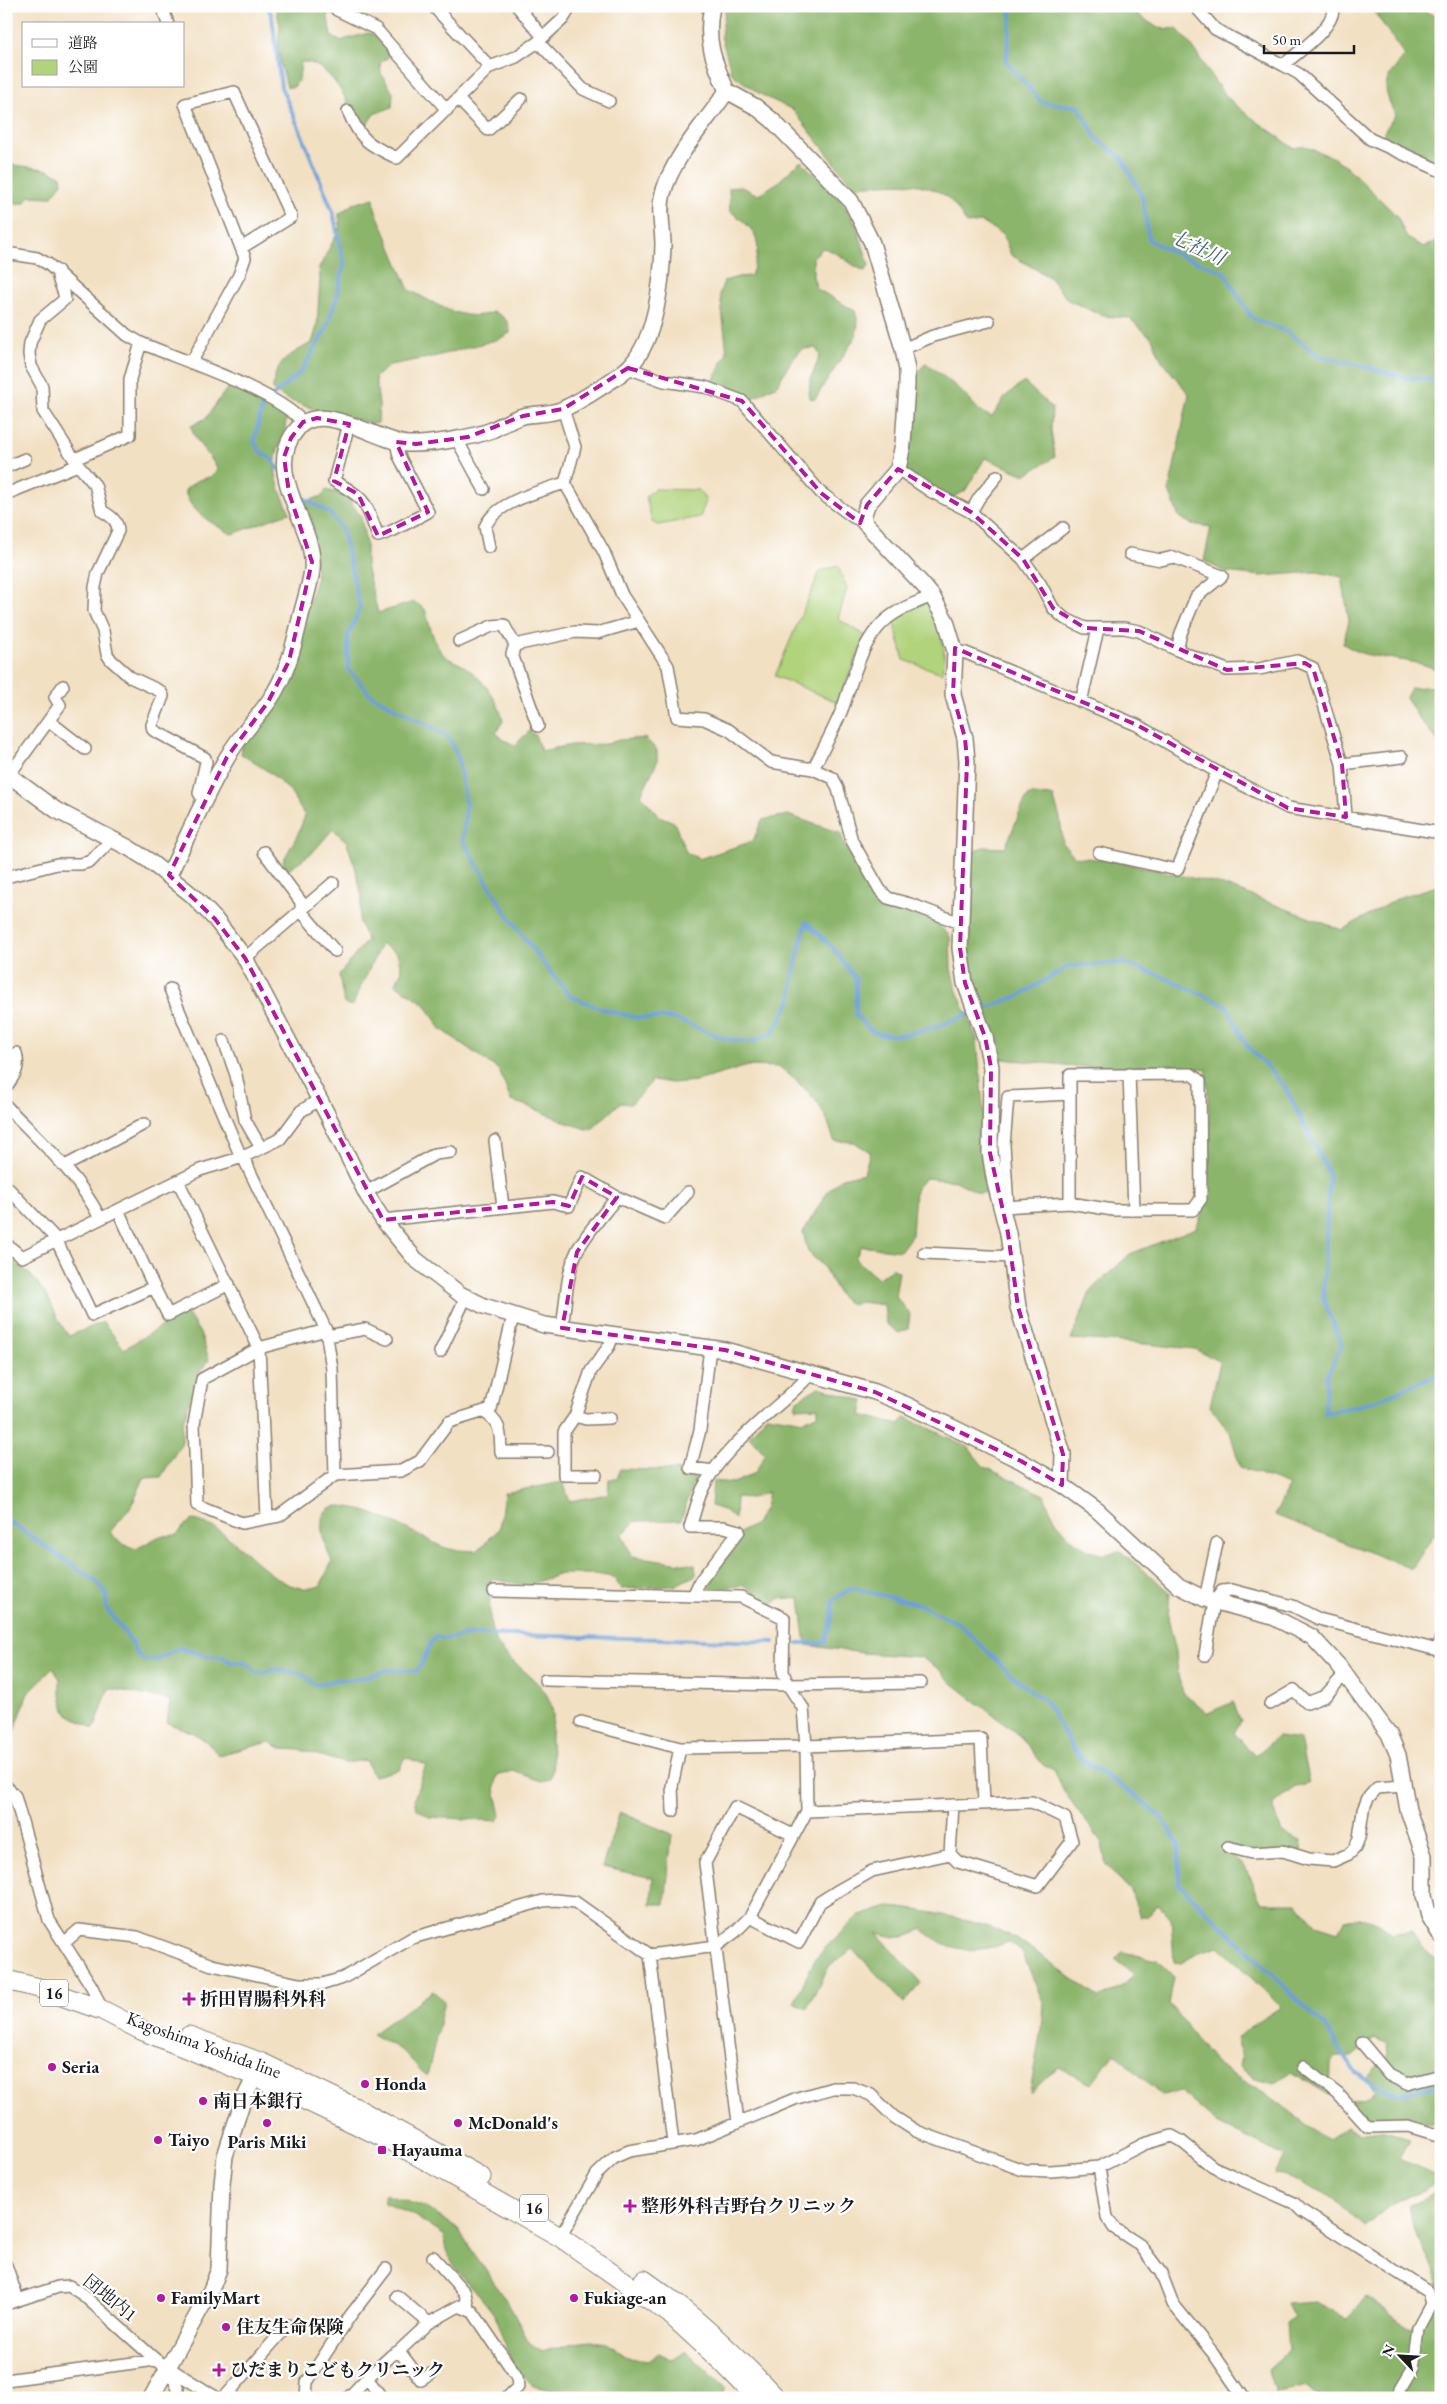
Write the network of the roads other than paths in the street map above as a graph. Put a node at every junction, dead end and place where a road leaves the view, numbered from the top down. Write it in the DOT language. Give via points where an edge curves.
graph roads {
  1 [pos="162,6"];
  2 [pos="334,6"];
  3 [pos="433,6"];
  4 [pos="517,6"];
  5 [pos="571,6"];
  6 [pos="712,6"];
  7 [pos="1196,6"];
  8 [pos="1333,6"];
  9 [pos="167,22"];
  10 [pos="540,40"];
  11 [pos="1283,65"];
  12 [pos="490,66"];
  13 [pos="727,91"];
  14 [pos="458,99"];
  15 [pos="521,99"];
  16 [pos="609,101"];
  17 [pos="447,110"];
  18 [pos="348,111"];
  19 [pos="1441,171"];
  20 [pos="240,248"];
  21 [pos="6,253"];
  22 [pos="58,271"];
  23 [pos="989,321"];
  24 [pos="141,343"];
  25 [pos="903,349"];
  26 [pos="191,363"];
  27 [pos="628,368"];
  28 [pos="563,409"];
  29 [pos="304,422"];
  30 [pos="349,424"];
  31 [pos="456,438"];
  32 [pos="396,442"];
  33 [pos="25,459"];
  34 [pos="77,462"];
  35 [pos="6,467"];
  36 [pos="898,469"];
  37 [pos="997,476"];
  38 [pos="565,483"];
  39 [pos="484,489"];
  40 [pos="6,494"];
  41 [pos="970,512"];
  42 [pos="864,522"];
  43 [pos="1063,528"];
  44 [pos="489,547"];
  45 [pos="1130,554"];
  46 [pos="1023,559"];
  47 [pos="932,596"];
  48 [pos="639,621"];
  49 [pos="1098,629"];
  50 [pos="459,641"];
  51 [pos="516,645"];
  52 [pos="1177,650"];
  53 [pos="954,651"];
  54 [pos="63,686"];
  55 [pos="1081,702"];
  56 [pos="49,721"];
  57 [pos="538,726"];
  58 [pos="85,749"];
  59 [pos="1402,757"];
  60 [pos="1342,764"];
  61 [pos="812,769"];
  62 [pos="1218,772"];
  63 [pos="8,774"];
  64 [pos="205,803"];
  65 [pos="1346,817"];
  66 [pos="1441,833"];
  67 [pos="112,839"];
  68 [pos="264,852"];
  69 [pos="1099,853"];
  70 [pos="169,875"];
  71 [pos="6,877"];
  72 [pos="333,883"];
  73 [pos="301,911"];
  74 [pos="960,923"];
  75 [pos="335,951"];
  76 [pos="244,958"];
  77 [pos="170,989"];
  78 [pos="224,1041"];
  79 [pos="16,1053"];
  80 [pos="1129,1074"];
  81 [pos="6,1087"];
  82 [pos="1070,1094"];
  83 [pos="320,1100"];
  84 [pos="6,1106"];
  85 [pos="144,1124"];
  86 [pos="494,1141"];
  87 [pos="261,1148"];
  88 [pos="451,1152"];
  89 [pos="242,1157"];
  90 [pos="65,1166"];
  91 [pos="178,1181"];
  92 [pos="6,1186"];
  93 [pos="366,1192"];
  94 [pos="688,1192"];
  95 [pos="617,1198"];
  96 [pos="1070,1203"];
  97 [pos="503,1207"];
  98 [pos="1005,1207"];
  99 [pos="118,1210"];
  100 [pos="1134,1210"];
  101 [pos="100,1218"];
  102 [pos="383,1220"];
  103 [pos="56,1239"];
  104 [pos="6,1244"];
  105 [pos="924,1253"];
  106 [pos="1011,1257"];
  107 [pos="229,1284"];
  108 [pos="154,1287"];
  109 [pos="466,1297"];
  110 [pos="513,1316"];
  111 [pos="562,1328"];
  112 [pos="327,1333"];
  113 [pos="614,1334"];
  114 [pos="387,1339"];
  115 [pos="259,1348"];
  116 [pos="710,1348"];
  117 [pos="440,1352"];
  118 [pos="811,1374"];
  119 [pos="484,1412"];
  120 [pos="575,1416"];
  121 [pos="610,1418"];
  122 [pos="548,1452"];
  123 [pos="714,1471"];
  124 [pos="335,1475"];
  125 [pos="596,1475"];
  126 [pos="1062,1485"];
  127 [pos="267,1518"];
  128 [pos="1217,1543"];
  129 [pos="494,1591"];
  130 [pos="693,1596"];
  131 [pos="1210,1601"];
  132 [pos="1441,1636"];
  133 [pos="1439,1650"];
  134 [pos="1205,1654"];
  135 [pos="1345,1674"];
  136 [pos="545,1680"];
  137 [pos="920,1684"];
  138 [pos="788,1685"];
  139 [pos="1270,1704"];
  140 [pos="581,1722"];
  141 [pos="806,1746"];
  142 [pos="680,1748"];
  143 [pos="6,1786"];
  144 [pos="1403,1786"];
  145 [pos="984,1803"];
  146 [pos="953,1805"];
  147 [pos="673,1811"];
  148 [pos="807,1811"];
  149 [pos="793,1835"];
  150 [pos="1228,1847"];
  151 [pos="950,1854"];
  152 [pos="750,1917"];
  153 [pos="1441,1936"];
  154 [pos="64,1943"];
  155 [pos="716,1946"];
  156 [pos="650,1955"];
  157 [pos="6,1980"];
  158 [pos="102,2010"];
  159 [pos="1362,2043"];
  160 [pos="1303,2067"];
  161 [pos="258,2070"];
  162 [pos="1441,2075"];
  163 [pos="738,2122"];
  164 [pos="1441,2136"];
  165 [pos="673,2143"];
  166 [pos="1099,2167"];
  167 [pos="563,2232"];
  168 [pos="433,2257"];
  169 [pos="6,2265"];
  170 [pos="386,2269"];
  171 [pos="397,2296"];
  172 [pos="18,2300"];
  173 [pos="6,2304"];
  174 [pos="468,2308"];
  175 [pos="429,2323"];
  176 [pos="288,2325"];
  177 [pos="400,2351"];
  178 [pos="162,2364"];
  179 [pos="431,2374"];
  180 [pos="367,2378"];
  181 [pos="6,2380"];
  182 [pos="151,2398"];
  183 [pos="178,2398"];
  184 [pos="217,2398"];
  185 [pos="224,2398"];
  186 [pos="306,2398"];
  187 [pos="348,2398"];
  188 [pos="382,2398"];
  189 [pos="506,2398"];
  190 [pos="757,2398"];
  191 [pos="776,2398"];
  192 [pos="1244,2398"];
  193 [pos="1399,2398"];
  1 -- 9 [label="street"];
  2 -- 17 [label="street" via="376,29"];
  3 -- 12 [label="street"];
  4 -- 10 [label="street"];
  5 -- 10 [label="street" via="563,19"];
  6 -- 13 [label="street" via="708,27 711,48"];
  7 -- 11 [label="street" via="1215,29"];
  8 -- 11 [label="street" via="1333,16 1327,26"];
  10 -- 12 [label="street" via="516,57"];
  10 -- 16 [label="street" via="583,89"];
  11 -- 19 [label="street" via="1299,74 1370,139"];
  12 -- 14 [label="street"];
  13 -- 25 [label="street" via="772,120 851,201 872,242"];
  13 -- 27 [label="street" via="677,161 667,182 660,206 663,244 654,318 640,354"];
  14 -- 15 [label="street" via="488,130"];
  14 -- 17 [label="street"];
  17 -- 18 [label="street" via="398,158 375,148 356,132"];
  20 -- 20 [label="street" via="185,104 234,92 292,217"];
  20 -- 26 [label="street" via="244,258 239,274"];
  21 -- 22 [label="street" via="37,258"];
  22 -- 24 [label="street"];
  22 -- 34 [label="street" via="56,277 64,299 40,320 30,343 30,366 42,386 43,411"];
  23 -- 25 [label="street" via="933,336"];
  24 -- 26 [label="street"];
  24 -- 34 [label="street" via="130,379 130,436"];
  25 -- 36 [label="street" via="907,385"];
  26 -- 29 [label="street" via="292,410"];
  27 -- 28 [label="street"];
  27 -- 42 [label="street" via="664,381 705,387 742,401 821,493 852,517"];
  28 -- 31 [label="street" via="523,416 489,431"];
  28 -- 38 [label="street" via="575,447"];
  29 -- 30 [label="street" via="317,418"];
  29 -- 64 [label="street" via="291,438 284,457 289,492 312,562 294,643 284,678 227,757"];
  30 -- 32 [label="street"];
  30 -- 32 [label="street" via="334,481 358,494 366,504 378,536 428,512 399,456"];
  31 -- 32 [label="street" via="416,444"];
  31 -- 39 [label="street"];
  33 -- 35 [label="street"];
  34 -- 40 [label="street"];
  34 -- 64 [label="street" via="95,485 102,511 118,526 95,587 94,611 103,630 107,654 120,670 163,696 153,730 205,758 199,793"];
  36 -- 41 [label="street"];
  36 -- 42 [label="street" via="867,506"];
  37 -- 41 [label="street"];
  38 -- 44 [label="street" via="523,497 492,515 485,527"];
  38 -- 48 [label="street" via="587,518 622,595"];
  41 -- 46 [label="street"];
  42 -- 47 [label="street" via="907,565"];
  43 -- 46 [label="street"];
  45 -- 52 [label="street" via="1161,560 1173,556 1222,576 1196,597"];
  46 -- 49 [label="street" via="1053,608 1064,618 1085,628"];
  47 -- 53 [label="street" via="951,635"];
  47 -- 61 [label="street" via="896,612 868,642 842,709"];
  48 -- 51 [label="street" via="598,633 575,632"];
  48 -- 61 [label="street" via="668,666 677,716 704,719 729,730 771,762"];
  49 -- 52 [label="street" via="1139,631"];
  49 -- 55 [label="street"];
  50 -- 51 [label="street" via="492,626 504,625"];
  51 -- 57 [label="street" via="512,654"];
  52 -- 60 [label="street" via="1227,670 1246,671 1297,661 1314,668"];
  53 -- 55 [label="street" via="966,652"];
  53 -- 74 [label="street" via="952,695 965,738 967,761"];
  54 -- 56 [label="street" via="55,697 60,705"];
  55 -- 62 [label="street" via="1136,725"];
  56 -- 58 [label="street"];
  56 -- 63 [label="street"];
  59 -- 60 [label="street"];
  60 -- 65 [label="street"];
  61 -- 74 [label="street" via="832,778 852,841 880,890 888,898"];
  62 -- 65 [label="street" via="1288,808"];
  62 -- 69 [label="street" via="1177,870"];
  63 -- 67 [label="street" via="56,810"];
  64 -- 70 [label="street"];
  65 -- 66 [label="street"];
  67 -- 70 [label="street"];
  67 -- 71 [label="street" via="91,861 57,864"];
  68 -- 73 [label="street" via="301,902"];
  70 -- 76 [label="street" via="214,919"];
  72 -- 73 [label="street"];
  73 -- 75 [label="street"];
  73 -- 76 [label="street"];
  74 -- 98 [label="street" via="965,983 985,1037 990,1067 990,1153 995,1183"];
  76 -- 83 [label="street"];
  77 -- 89 [label="street"];
  78 -- 87 [label="street" via="236,1075 245,1120"];
  79 -- 81 [label="street" via="17,1070"];
  80 -- 82 [label="street" via="1070,1075"];
  80 -- 100 [label="street"];
  80 -- 100 [label="street" via="1190,1074 1200,1081 1201,1199 1198,1206 1193,1210"];
  82 -- 96 [label="street"];
  82 -- 98 [label="street" via="1008,1097 1004,1145"];
  83 -- 87 [label="street" via="301,1112 280,1139"];
  83 -- 93 [label="street"];
  84 -- 90 [label="street"];
  85 -- 90 [label="street"];
  86 -- 97 [label="street"];
  87 -- 89 [label="street"];
  88 -- 93 [label="street" via="435,1154"];
  89 -- 91 [label="street" via="200,1170"];
  89 -- 112 [label="street"];
  90 -- 101 [label="street" via="88,1193"];
  91 -- 99 [label="street"];
  91 -- 107 [label="street"];
  92 -- 103 [label="street"];
  93 -- 102 [label="street"];
  94 -- 95 [label="street" via="665,1218"];
  95 -- 97 [label="street" via="582,1177 569,1206 553,1202"];
  95 -- 111 [label="street" via="577,1252 569,1274"];
  96 -- 98 [label="street"];
  96 -- 100 [label="street"];
  97 -- 102 [label="street"];
  98 -- 106 [label="street"];
  99 -- 101 [label="street"];
  99 -- 108 [label="street"];
  101 -- 103 [label="street"];
  102 -- 109 [label="street" via="415,1259"];
  103 -- 104 [label="street" via="22,1257"];
  103 -- 108 [label="street" via="92,1315"];
  105 -- 106 [label="street"];
  106 -- 126 [label="street" via="1018,1307 1063,1454"];
  107 -- 108 [label="street" via="168,1315"];
  107 -- 115 [label="street"];
  109 -- 110 [label="street"];
  109 -- 117 [label="street"];
  110 -- 111 [label="street"];
  110 -- 119 [label="street" via="491,1409"];
  111 -- 113 [label="street"];
  112 -- 114 [label="street" via="365,1328"];
  112 -- 115 [label="street"];
  112 -- 124 [label="street" via="332,1369"];
  113 -- 116 [label="street"];
  113 -- 120 [label="street" via="586,1382"];
  115 -- 127 [label="street"];
  115 -- 127 [label="street" via="202,1379 194,1424 197,1505 242,1523"];
  116 -- 118 [label="street" via="760,1358"];
  116 -- 123 [label="street" via="700,1430 690,1468"];
  118 -- 123 [label="street" via="762,1418"];
  118 -- 126 [label="street" via="875,1392 907,1405 1021,1461"];
  119 -- 122 [label="street" via="496,1419 501,1452"];
  119 -- 124 [label="street" via="448,1422 420,1461 401,1471"];
  120 -- 121 [label="street"];
  120 -- 125 [label="street" via="564,1432 564,1475"];
  123 -- 130 [label="street" via="702,1490 690,1527 724,1527 739,1531 700,1581"];
  124 -- 127 [label="street" via="279,1516"];
  126 -- 131 [label="street" via="1097,1510 1173,1581"];
  128 -- 131 [label="street"];
  129 -- 130 [label="street"];
  130 -- 138 [label="street" via="742,1597 784,1618 783,1672"];
  131 -- 133 [label="street" via="1222,1591 1232,1590"];
  131 -- 134 [label="street"];
  131 -- 135 [label="street" via="1272,1617 1297,1628 1312,1637"];
  132 -- 133 [label="street"];
  135 -- 139 [label="street" via="1325,1696 1307,1703 1294,1690"];
  135 -- 144 [label="street" via="1389,1734 1398,1755"];
  136 -- 138 [label="street"];
  137 -- 138 [label="street"];
  138 -- 141 [label="street" via="803,1708"];
  140 -- 142 [label="street"];
  141 -- 142 [label="street"];
  141 -- 145 [label="street" via="981,1739"];
  141 -- 148 [label="street"];
  142 -- 147 [label="street" via="672,1786"];
  143 -- 154 [label="street" via="15,1796 49,1920"];
  144 -- 150 [label="street" via="1376,1788 1363,1810 1356,1848 1333,1861 1309,1859 1283,1851 1252,1853"];
  144 -- 153 [label="street" via="1424,1856 1424,1896 1429,1916"];
  145 -- 146 [label="street"];
  145 -- 151 [label="street" via="1032,1802 1065,1818 1072,1841 1038,1886 958,1862"];
  146 -- 148 [label="street"];
  146 -- 151 [label="street"];
  148 -- 149 [label="street"];
  149 -- 152 [label="street"];
  149 -- 155 [label="street" via="740,1808 732,1810 705,1863"];
  151 -- 152 [label="street" via="872,1871 838,1890 820,1902 799,1942"];
  152 -- 155 [label="street"];
  154 -- 156 [label="street" via="79,1930 138,1937 212,1965 300,1984 323,1984 343,1978 412,1938 556,1900 575,1902"];
  154 -- 158 [label="street" via="92,1987"];
  155 -- 156 [label="street"];
  155 -- 163 [label="street"];
  156 -- 165 [label="street"];
  157 -- 158 [label="main road, Kagoshima Yoshida line / 16"];
  158 -- 161 [label="main road, Kagoshima Yoshida line / 16" via="143,2018"];
  159 -- 162 [label="street" via="1388,2075 1407,2084"];
  160 -- 164 [label="street" via="1338,2094 1368,2128 1408,2126"];
  161 -- 167 [label="main road, Kagoshima Yoshida line / 16" via="364,2112"];
  161 -- 178 [label="street" via="242,2103 225,2156 219,2269 212,2290"];
  163 -- 165 [label="street" via="696,2140"];
  163 -- 166 [label="street" via="806,2095 833,2088 853,2088 870,2095 894,2117 916,2131 1007,2165 1023,2170 1051,2171"];
  165 -- 167 [label="street" via="614,2157 597,2174"];
  166 -- 192 [label="street" via="1107,2218 1114,2228 1140,2245 1161,2273 1173,2304"];
  166 -- 193 [label="street" via="1144,2144 1172,2136 1214,2167 1294,2203 1428,2292 1431,2304 1418,2328 1413,2368 1400,2388"];
  167 -- 190 [label="main road, Kagoshima Yoshida line / 16" via="670,2314"];
  167 -- 191 [label="main road, Kagoshima Yoshida line / 16" via="679,2304"];
  168 -- 174 [label="street" via="465,2293"];
  169 -- 172 [label="street"];
  170 -- 186 [label="street" via="350,2316 307,2382"];
  171 -- 175 [label="street"];
  172 -- 173 [label="street, 団地内1"];
  172 -- 178 [label="street, 団地内1" via="68,2286 82,2294"];
  174 -- 175 [label="street" via="459,2306"];
  174 -- 189 [label="street" via="517,2377 518,2387"];
  175 -- 177 [label="street"];
  176 -- 185 [label="street"];
  177 -- 179 [label="street" via="421,2380"];
  177 -- 180 [label="street"];
  178 -- 181 [label="street"];
  178 -- 182 [label="street"];
  178 -- 183 [label="street" via="178,2389"];
  178 -- 184 [label="street"];
  180 -- 187 [label="street"];
  180 -- 188 [label="street"];
}
